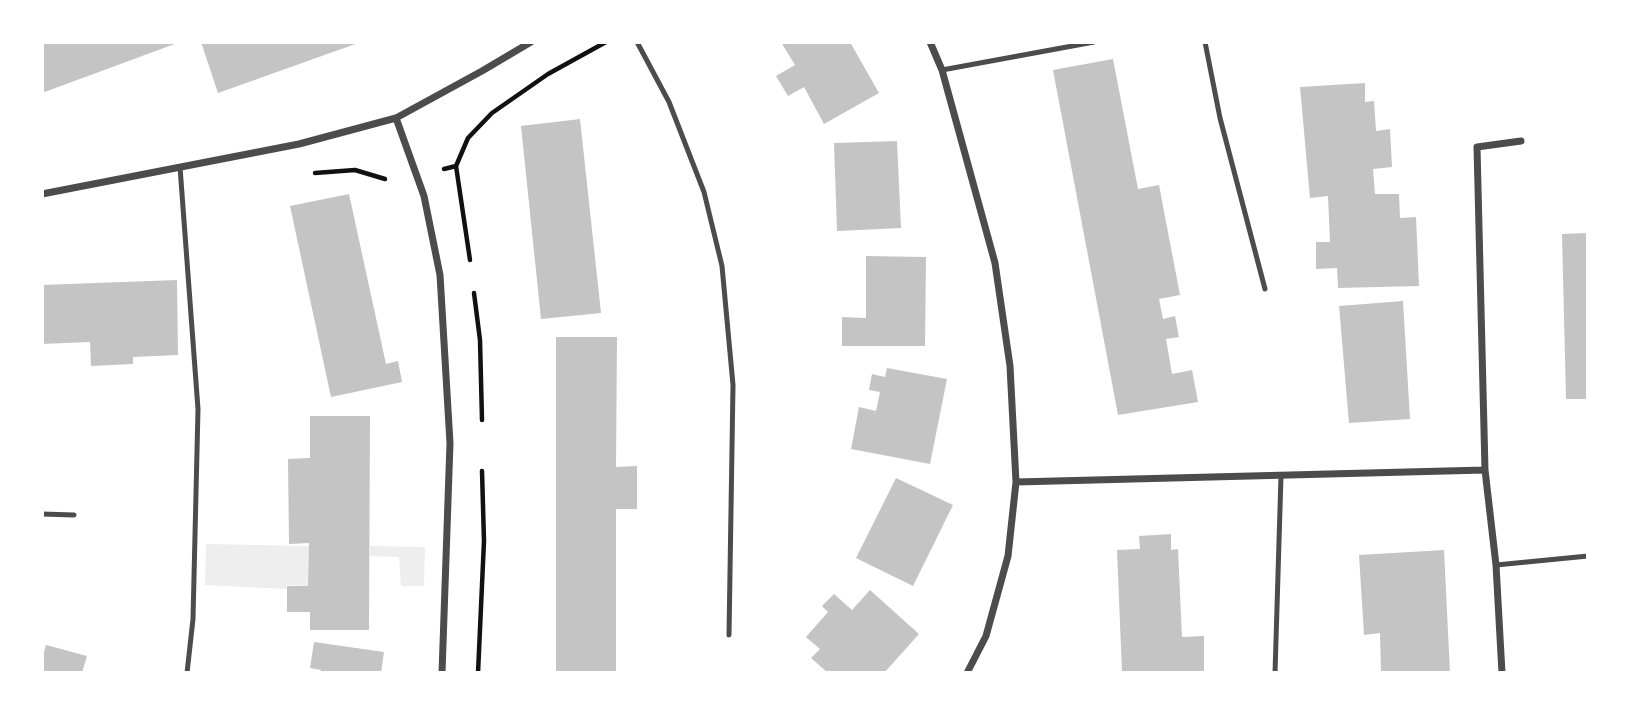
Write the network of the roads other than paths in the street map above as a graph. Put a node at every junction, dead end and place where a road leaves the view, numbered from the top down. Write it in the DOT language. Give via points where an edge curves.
graph roads {
  1 [pos="531,42"];
  2 [pos="637,42"];
  3 [pos="930,42"];
  4 [pos="1094,42"];
  5 [pos="1205,42"];
  6 [pos="943,69"];
  7 [pos="396,118"];
  8 [pos="1521,141"];
  9 [pos="180,167"];
  10 [pos="42,194"];
  11 [pos="1265,289"];
  12 [pos="1485,470"];
  13 [pos="1281,476"];
  14 [pos="1016,482"];
  15 [pos="42,514"];
  16 [pos="74,515"];
  17 [pos="1588,556"];
  18 [pos="1496,565"];
  19 [pos="729,635"];
  20 [pos="187,673"];
  21 [pos="442,673"];
  22 [pos="967,673"];
  23 [pos="1275,673"];
  24 [pos="1502,673"];
  1 -- 7 [label="street"];
  2 -- 19 [label="lane" via="669,102 704,192 722,266 733,385"];
  3 -- 6 [label="street"];
  4 -- 6 [label="lane"];
  5 -- 11 [label="lane"];
  6 -- 14 [label="street" via="995,263 1010,366"];
  7 -- 9 [label="street" via="299,144"];
  7 -- 21 [label="street" via="424,196 440,275 450,443"];
  8 -- 12 [label="street" via="1477,147"];
  9 -- 10 [label="street"];
  9 -- 20 [label="lane" via="198,409 193,619"];
  12 -- 13 [label="street"];
  12 -- 18 [label="street"];
  13 -- 14 [label="street"];
  13 -- 23 [label="lane"];
  14 -- 22 [label="street" via="1008,556 986,636"];
  15 -- 16 [label="lane"];
  17 -- 18 [label="lane"];
  18 -- 24 [label="street"];
}
